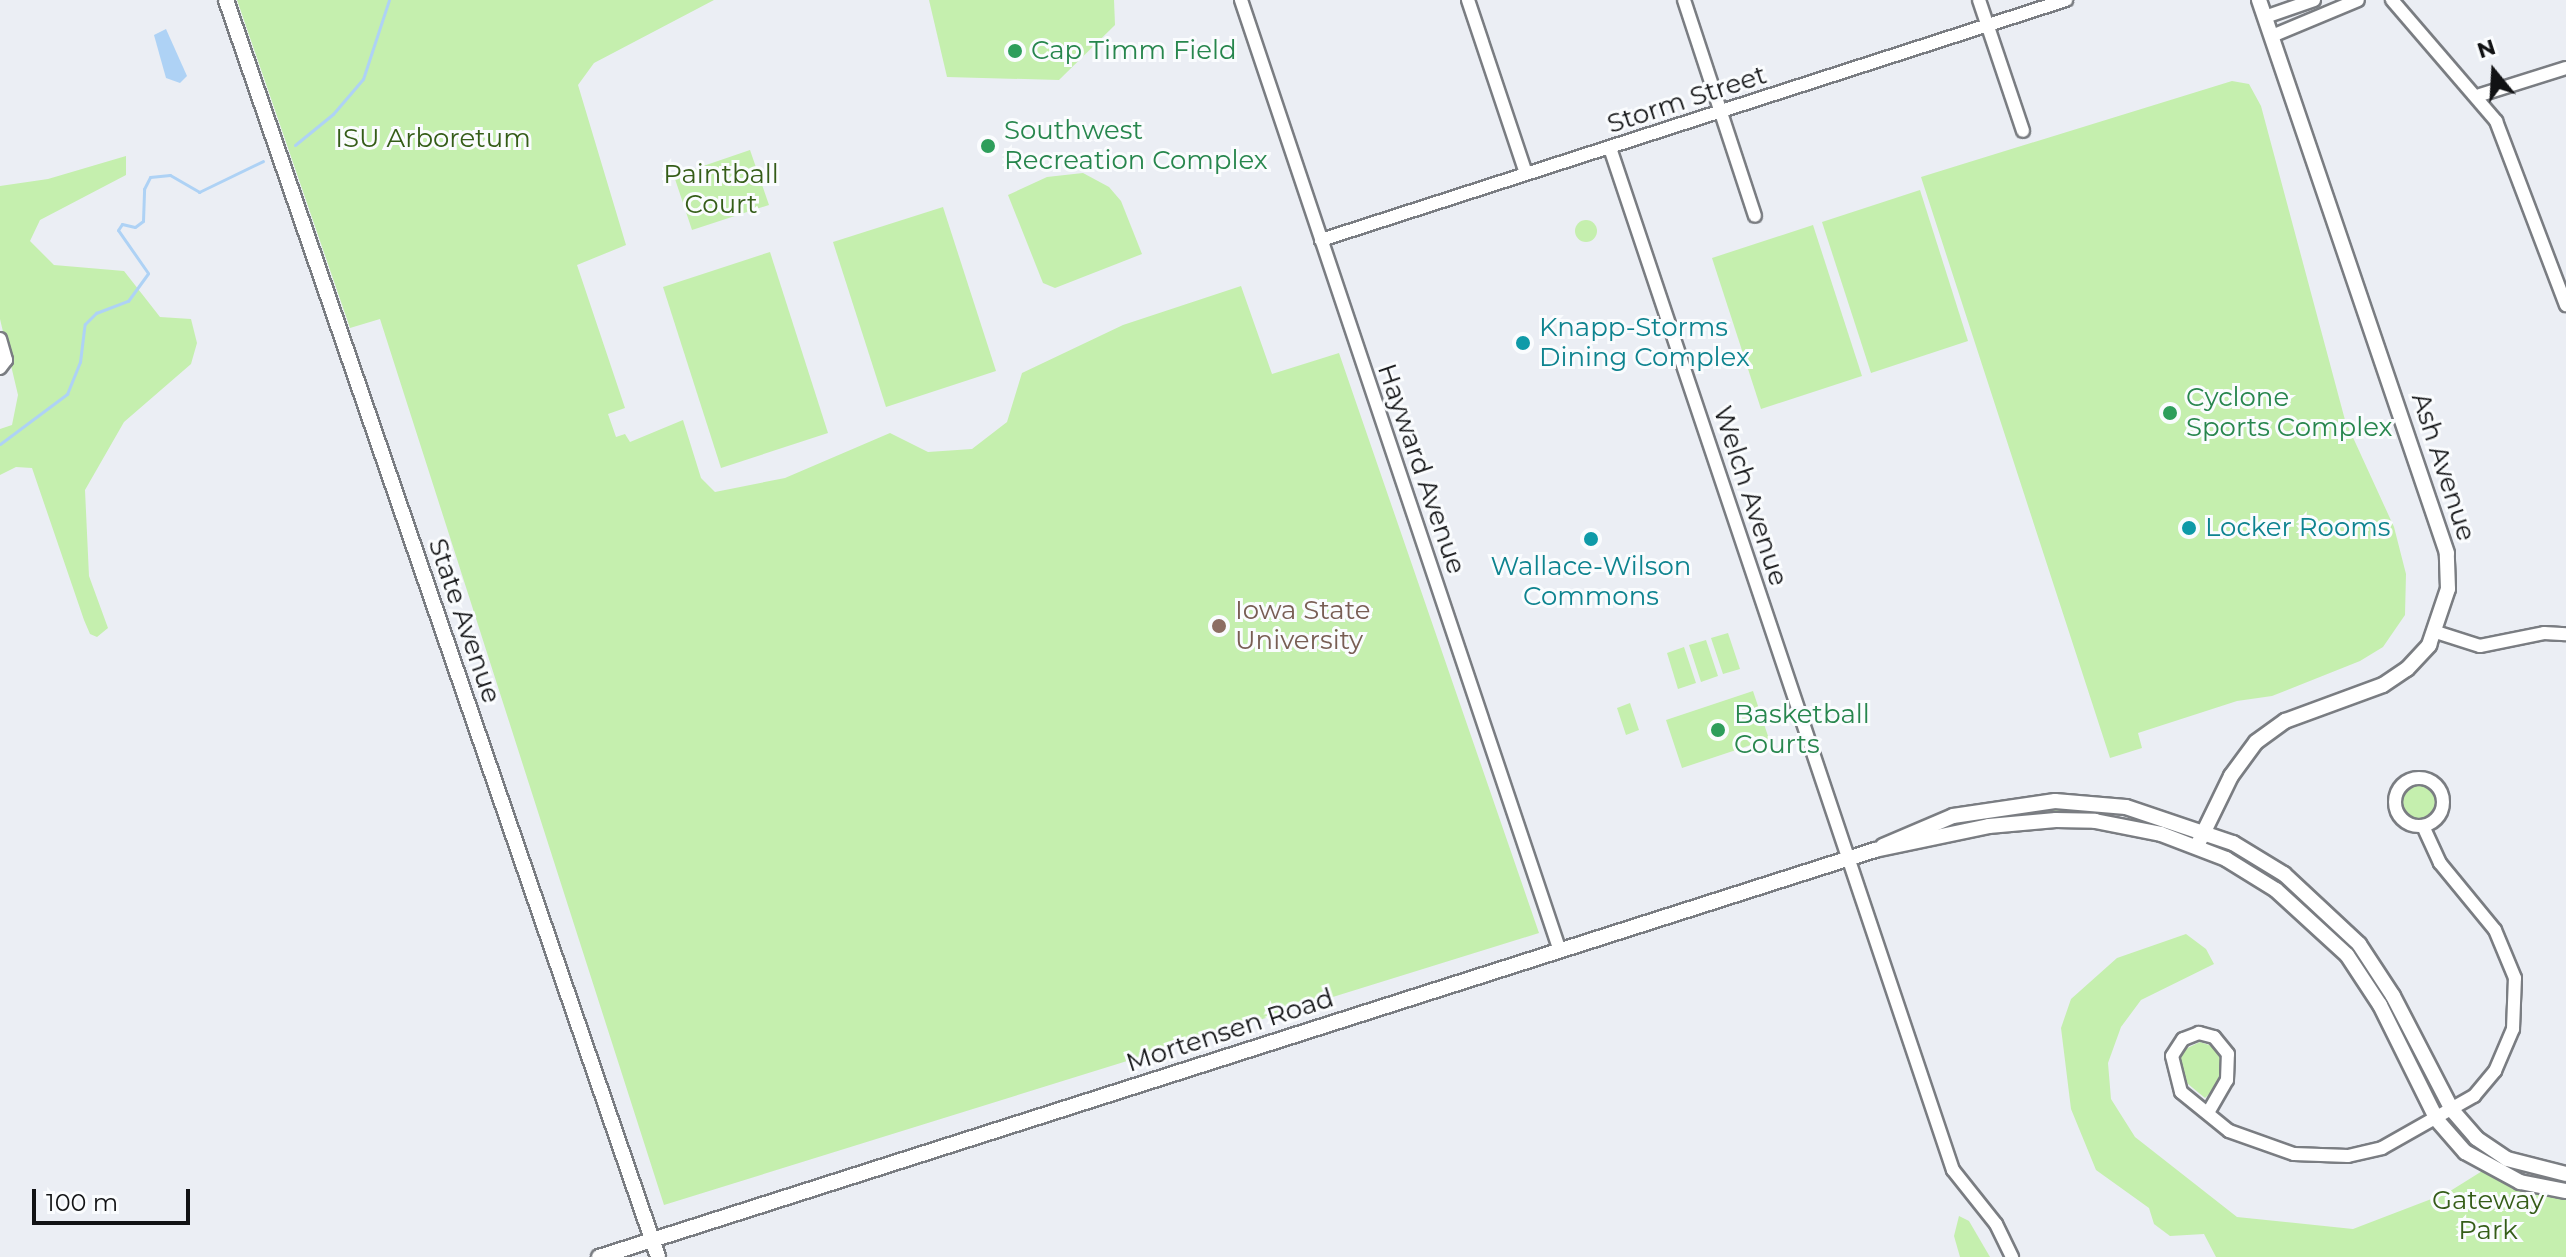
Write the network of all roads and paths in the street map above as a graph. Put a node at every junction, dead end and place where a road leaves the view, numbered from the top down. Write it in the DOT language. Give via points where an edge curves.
graph roads {
  1 [pos="226,0"];
  2 [pos="1241,0"];
  3 [pos="1468,0"];
  4 [pos="1684,0"];
  5 [pos="1979,0"];
  6 [pos="2066,0"];
  7 [pos="2259,0"];
  8 [pos="2314,0"];
  9 [pos="2358,0"];
  10 [pos="2392,0"];
  11 [pos="2265,17"];
  12 [pos="1987,25"];
  13 [pos="2272,36"];
  14 [pos="2566,68"];
  15 [pos="2480,95"];
  16 [pos="1722,112"];
  17 [pos="2023,131"];
  18 [pos="1610,148"];
  19 [pos="1526,173"];
  20 [pos="1755,216"];
  21 [pos="1321,240"];
  22 [pos="2565,296"];
  23 [pos="0,339"];
  24 [pos="3,366"];
  25 [pos="2436,632"];
  26 [pos="2566,634"];
  27 [pos="2423,826"];
  28 [pos="2204,830"];
  29 [pos="2197,846"];
  30 [pos="1875,850"];
  31 [pos="1848,859"];
  32 [pos="1560,951"];
  33 [pos="2452,1110"];
  34 [pos="2209,1111"];
  35 [pos="2437,1120"];
  36 [pos="2566,1174"];
  37 [pos="2566,1191"];
  38 [pos="653,1240"];
  39 [pos="599,1257"];
  40 [pos="658,1257"];
  41 [pos="2012,1257"];
  1 -- 38 [label="street, State Avenue"];
  2 -- 21 [label="street, Hayward Avenue"];
  3 -- 19 [label="street"];
  4 -- 16 [label="street"];
  5 -- 12 [label="street"];
  6 -- 12 [label="street, Storm Street"];
  7 -- 11 [label="street, Ash Avenue"];
  8 -- 11 [label="street"];
  9 -- 13 [label="street"];
  10 -- 15 [label="street"];
  11 -- 13 [label="street, Ash Avenue"];
  12 -- 16 [label="street, Storm Street"];
  12 -- 17 [label="street"];
  13 -- 25 [label="street, Ash Avenue" via="2447,553 2448,589"];
  14 -- 15 [label="street"];
  15 -- 22 [label="street" via="2512,155"];
  16 -- 18 [label="street, Storm Street"];
  16 -- 20 [label="street"];
  18 -- 19 [label="street, Storm Street"];
  18 -- 31 [label="street, Welch Avenue"];
  19 -- 21 [label="street, Storm Street"];
  21 -- 32 [label="street, Hayward Avenue"];
  23 -- 24 [label="street"];
  25 -- 26 [label="street" via="2480,646 2544,633"];
  25 -- 28 [label="street, Ash Avenue" via="2420,657 2391,681 2303,713 2256,742 2231,776"];
  27 -- 27 [label="street" via="2402,820 2395,806 2402,785 2416,778 2432,782 2442,795 2442,811"];
  27 -- 33 [label="street" via="2440,863 2495,930 2515,978 2513,1029 2504,1053 2485,1083"];
  28 -- 29 [label="street, Ash Avenue"];
  28 -- 30 [label="street, Mortensen Road" via="2097,803 1983,809 1918,828"];
  28 -- 33 [label="street, Mortensen Road" via="2284,874 2359,944 2393,996"];
  29 -- 30 [label="street, Mortensen Road" via="2095,821 2018,822"];
  29 -- 35 [label="street, Mortensen Road" via="2276,890 2347,955 2380,1005"];
  30 -- 31 [label="street, Mortensen Road"];
  31 -- 32 [label="street, Mortensen Road"];
  31 -- 41 [label="street, Welch Avenue" via="1953,1170 1996,1224"];
  32 -- 38 [label="street, Mortensen Road"];
  33 -- 35 [label="street"];
  33 -- 36 [label="street, Mortensen Road" via="2476,1138 2507,1159"];
  34 -- 34 [label="street" via="2181,1092 2172,1067 2177,1045 2199,1033 2214,1037 2228,1054 2227,1080"];
  34 -- 35 [label="street" via="2244,1139 2317,1157 2382,1148"];
  35 -- 37 [label="street, Mortensen Road" via="2487,1168 2541,1188"];
  38 -- 39 [label="street, Mortensen Road"];
  38 -- 40 [label="street, State Avenue"];
}
